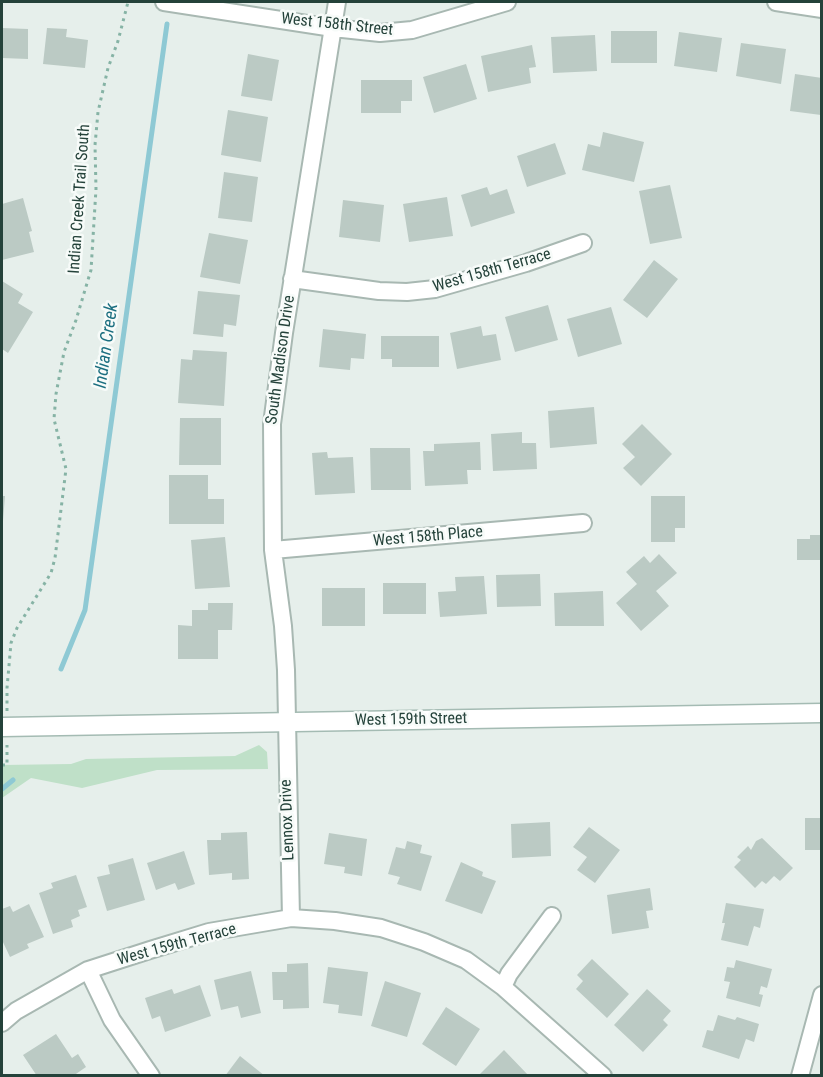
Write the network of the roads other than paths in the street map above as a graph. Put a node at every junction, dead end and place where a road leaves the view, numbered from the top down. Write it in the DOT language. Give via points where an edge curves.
graph roads {
  1 [pos="164,2"];
  2 [pos="337,2"];
  3 [pos="507,2"];
  4 [pos="776,2"];
  5 [pos="822,9"];
  6 [pos="333,28"];
  7 [pos="583,243"];
  8 [pos="292,279"];
  9 [pos="583,523"];
  10 [pos="273,550"];
  11 [pos="822,713"];
  12 [pos="286,722"];
  13 [pos="4,735"];
  14 [pos="552,916"];
  15 [pos="291,918"];
  16 [pos="88,970"];
  17 [pos="503,987"];
  18 [pos="822,994"];
  19 [pos="2,1023"];
  20 [pos="151,1076"];
  21 [pos="603,1076"];
  22 [pos="800,1076"];
  1 -- 6 [label="street, West 158th Street"];
  2 -- 6 [label="street, South Madison Drive"];
  3 -- 6 [label="street, West 158th Street" via="412,30"];
  4 -- 5 [label="street"];
  6 -- 8 [label="street, South Madison Drive"];
  7 -- 8 [label="street, West 158th Terrace" via="435,289 379,291"];
  8 -- 10 [label="street, South Madison Drive" via="272,424"];
  9 -- 10 [label="street, West 158th Place"];
  10 -- 12 [label="street, South Madison Drive" via="283,626"];
  11 -- 12 [label="main road, West 159th Street"];
  12 -- 13 [label="main road, West 159th Street"];
  12 -- 15 [label="street, Lennox Drive"];
  14 -- 17 [label="street"];
  15 -- 16 [label="street, West 159th Terrace" via="209,932"];
  15 -- 17 [label="street, West 159th Terrace" via="381,928 466,960"];
  16 -- 19 [label="street, West 159th Terrace"];
  16 -- 20 [label="street" via="112,1020"];
  17 -- 21 [label="street, West 159th Terrace"];
  18 -- 22 [label="street"];
}
